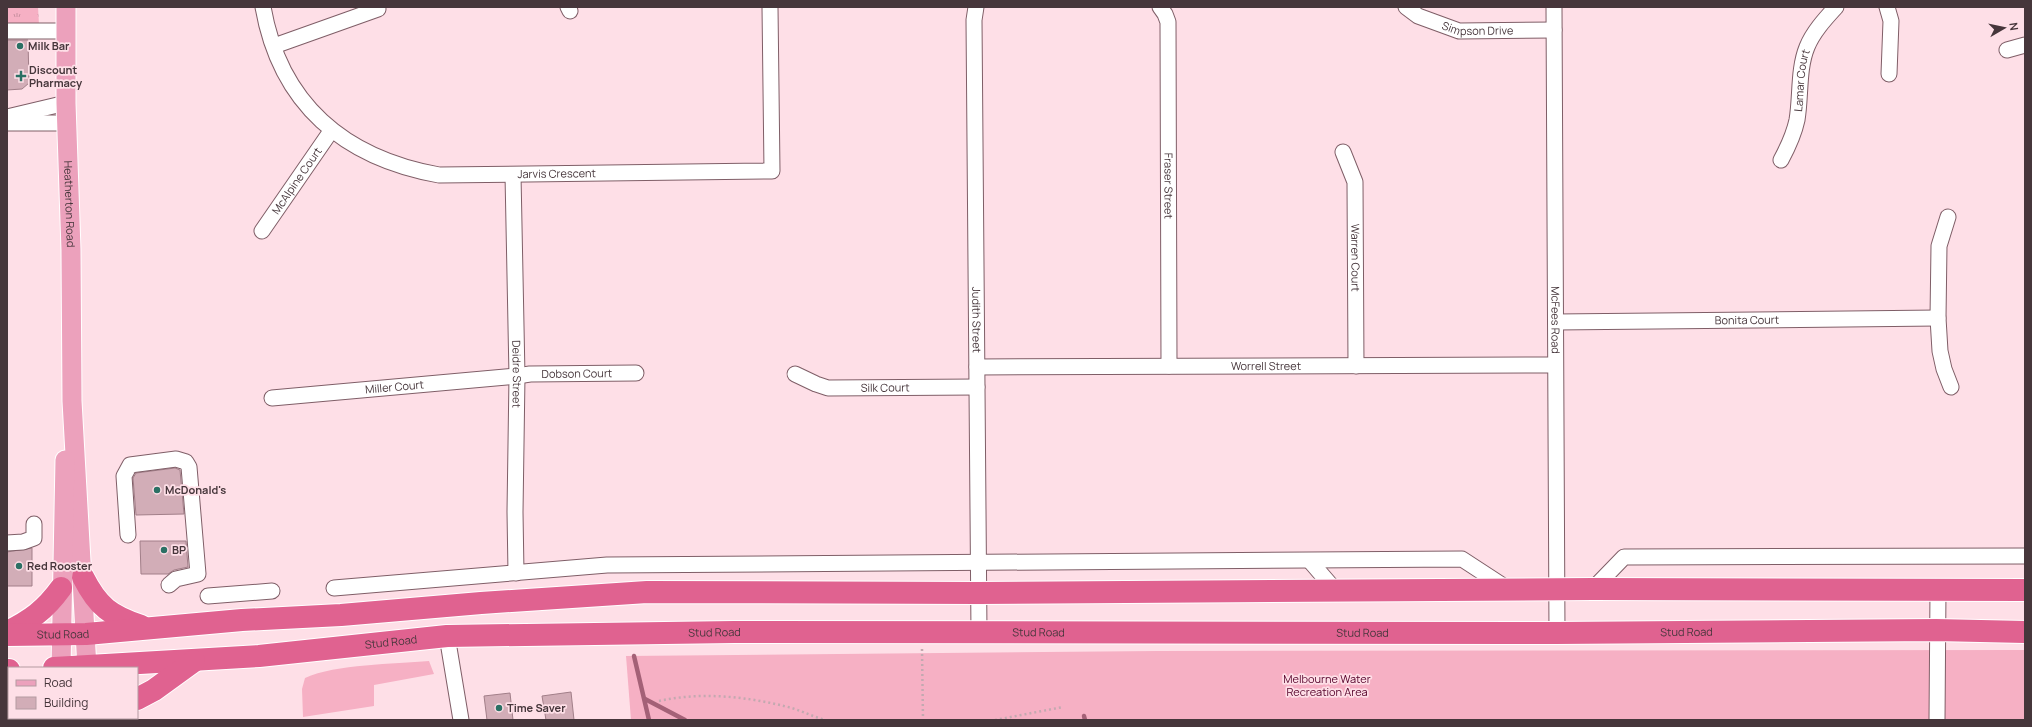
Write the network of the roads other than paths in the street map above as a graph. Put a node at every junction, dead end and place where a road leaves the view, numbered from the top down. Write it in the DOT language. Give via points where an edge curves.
graph roads {
  1 [pos="66,7"];
  2 [pos="263,7"];
  3 [pos="770,7"];
  4 [pos="976,7"];
  5 [pos="1160,7"];
  6 [pos="1406,7"];
  7 [pos="1554,7"];
  8 [pos="1836,7"];
  9 [pos="1887,7"];
  10 [pos="378,9"];
  11 [pos="1554,30"];
  12 [pos="7,31"];
  13 [pos="66,31"];
  14 [pos="2025,45"];
  15 [pos="274,46"];
  16 [pos="2007,50"];
  17 [pos="1889,74"];
  18 [pos="66,103"];
  19 [pos="7,117"];
  20 [pos="66,123"];
  21 [pos="7,124"];
  22 [pos="331,131"];
  23 [pos="1344,152"];
  24 [pos="1781,160"];
  25 [pos="513,175"];
  26 [pos="1948,217"];
  27 [pos="262,231"];
  28 [pos="1938,318"];
  29 [pos="1556,322"];
  30 [pos="1555,365"];
  31 [pos="1169,366"];
  32 [pos="1356,366"];
  33 [pos="977,367"];
  34 [pos="636,373"];
  35 [pos="795,374"];
  36 [pos="517,376"];
  37 [pos="977,387"];
  38 [pos="1951,387"];
  39 [pos="272,398"];
  40 [pos="72,401"];
  41 [pos="34,524"];
  42 [pos="128,535"];
  43 [pos="7,543"];
  44 [pos="2025,556"];
  45 [pos="1310,560"];
  46 [pos="977,562"];
  47 [pos="516,573"];
  48 [pos="83,577"];
  49 [pos="169,585"];
  50 [pos="62,588"];
  51 [pos="334,588"];
  52 [pos="1508,589"];
  53 [pos="1557,589"];
  54 [pos="1593,589"];
  55 [pos="1335,590"];
  56 [pos="1938,590"];
  57 [pos="2025,590"];
  58 [pos="272,591"];
  59 [pos="978,593"];
  60 [pos="239,594"];
  61 [pos="208,596"];
  62 [pos="242,620"];
  63 [pos="146,628"];
  64 [pos="1936,630"];
  65 [pos="1557,632"];
  66 [pos="2025,632"];
  67 [pos="7,633"];
  68 [pos="979,633"];
  69 [pos="61,634"];
  70 [pos="86,634"];
  71 [pos="447,636"];
  72 [pos="194,661"];
  73 [pos="59,667"];
  74 [pos="87,667"];
  75 [pos="138,698"];
  76 [pos="461,720"];
  77 [pos="1937,720"];
  1 -- 13 [label="main road, Heatherton Road"];
  2 -- 15 [label="street, Jarvis Crescent"];
  3 -- 25 [label="street, Jarvis Crescent" via="772,171"];
  4 -- 33 [label="street, Judith Street" via="974,20"];
  5 -- 31 [label="street, Fraser Street" via="1168,22"];
  6 -- 11 [label="street, Simpson Drive" via="1418,16 1459,31"];
  7 -- 11 [label="street, McFees Road"];
  8 -- 24 [label="street, Lamar Court" via="1807,47 1797,119 1793,135"];
  9 -- 17 [label="street" via="1891,21"];
  10 -- 15 [label="street"];
  11 -- 29 [label="street, McFees Road"];
  12 -- 13 [label="street"];
  13 -- 18 [label="main road, Heatherton Road"];
  14 -- 16 [label="street"];
  15 -- 22 [label="street, Jarvis Crescent" via="294,89"];
  18 -- 19 [label="street"];
  18 -- 20 [label="main road, Heatherton Road"];
  20 -- 21 [label="street"];
  20 -- 40 [label="main road, Heatherton Road" via="71,250"];
  22 -- 25 [label="street, Jarvis Crescent" via="376,157 417,171 438,175"];
  22 -- 27 [label="street, McAlpine Court"];
  23 -- 32 [label="street, Warren Court" via="1355,182"];
  25 -- 36 [label="street, Deidre Street"];
  26 -- 28 [label="street" via="1939,246"];
  28 -- 29 [label="street, Bonita Court"];
  28 -- 38 [label="street" via="1941,357"];
  29 -- 30 [label="street, McFees Road"];
  30 -- 32 [label="street, Worrell Street"];
  30 -- 53 [label="street, McFees Road"];
  31 -- 32 [label="street, Worrell Street"];
  31 -- 33 [label="street, Worrell Street"];
  33 -- 37 [label="street, Judith Street"];
  34 -- 36 [label="street, Dobson Court"];
  35 -- 37 [label="street, Silk Court" via="828,388"];
  36 -- 39 [label="street, Miller Court"];
  36 -- 47 [label="street, Deidre Street"];
  37 -- 46 [label="street, Judith Street"];
  40 -- 48 [label="main road, Heatherton Road"];
  40 -- 50 [label="main road, Heatherton Road" via="64,472"];
  41 -- 43 [label="street" via="34,538"];
  42 -- 49 [label="street" via="124,476 130,465 176,459 186,462 189,467 198,574 176,579"];
  44 -- 54 [label="street" via="1624,557"];
  45 -- 46 [label="street"];
  45 -- 52 [label="street" via="1462,559"];
  45 -- 55 [label="street"];
  46 -- 47 [label="street" via="607,565"];
  46 -- 59 [label="street, Judith Street"];
  47 -- 51 [label="street"];
  48 -- 63 [label="highway" via="103,608 120,619"];
  48 -- 70 [label="main road, Heatherton Road"];
  50 -- 67 [label="highway" via="42,612"];
  50 -- 69 [label="main road, Heatherton Road"];
  52 -- 53 [label="highway, Stud Road"];
  52 -- 55 [label="highway, Stud Road"];
  53 -- 54 [label="highway, Stud Road"];
  53 -- 65 [label="street, McFees Road"];
  54 -- 56 [label="highway, Stud Road"];
  55 -- 59 [label="highway, Stud Road"];
  56 -- 57 [label="highway, Stud Road"];
  56 -- 64 [label="street"];
  58 -- 60 [label="street"];
  59 -- 62 [label="highway, Stud Road" via="647,592"];
  59 -- 68 [label="street, Judith Street"];
  60 -- 61 [label="street"];
  60 -- 62 [label="street"];
  62 -- 63 [label="highway, Stud Road"];
  63 -- 70 [label="highway, Stud Road"];
  64 -- 65 [label="highway, Stud Road"];
  64 -- 66 [label="highway, Stud Road"];
  64 -- 77 [label="street"];
  65 -- 68 [label="highway, Stud Road"];
  67 -- 69 [label="highway, Stud Road"];
  68 -- 71 [label="highway, Stud Road" via="734,632"];
  69 -- 70 [label="highway, Stud Road"];
  69 -- 73 [label="main road, Heatherton Road"];
  70 -- 74 [label="main road, Heatherton Road"];
  71 -- 72 [label="highway, Stud Road"];
  71 -- 76 [label="street"];
  72 -- 74 [label="highway, Stud Road"];
  72 -- 75 [label="highway"];
}
